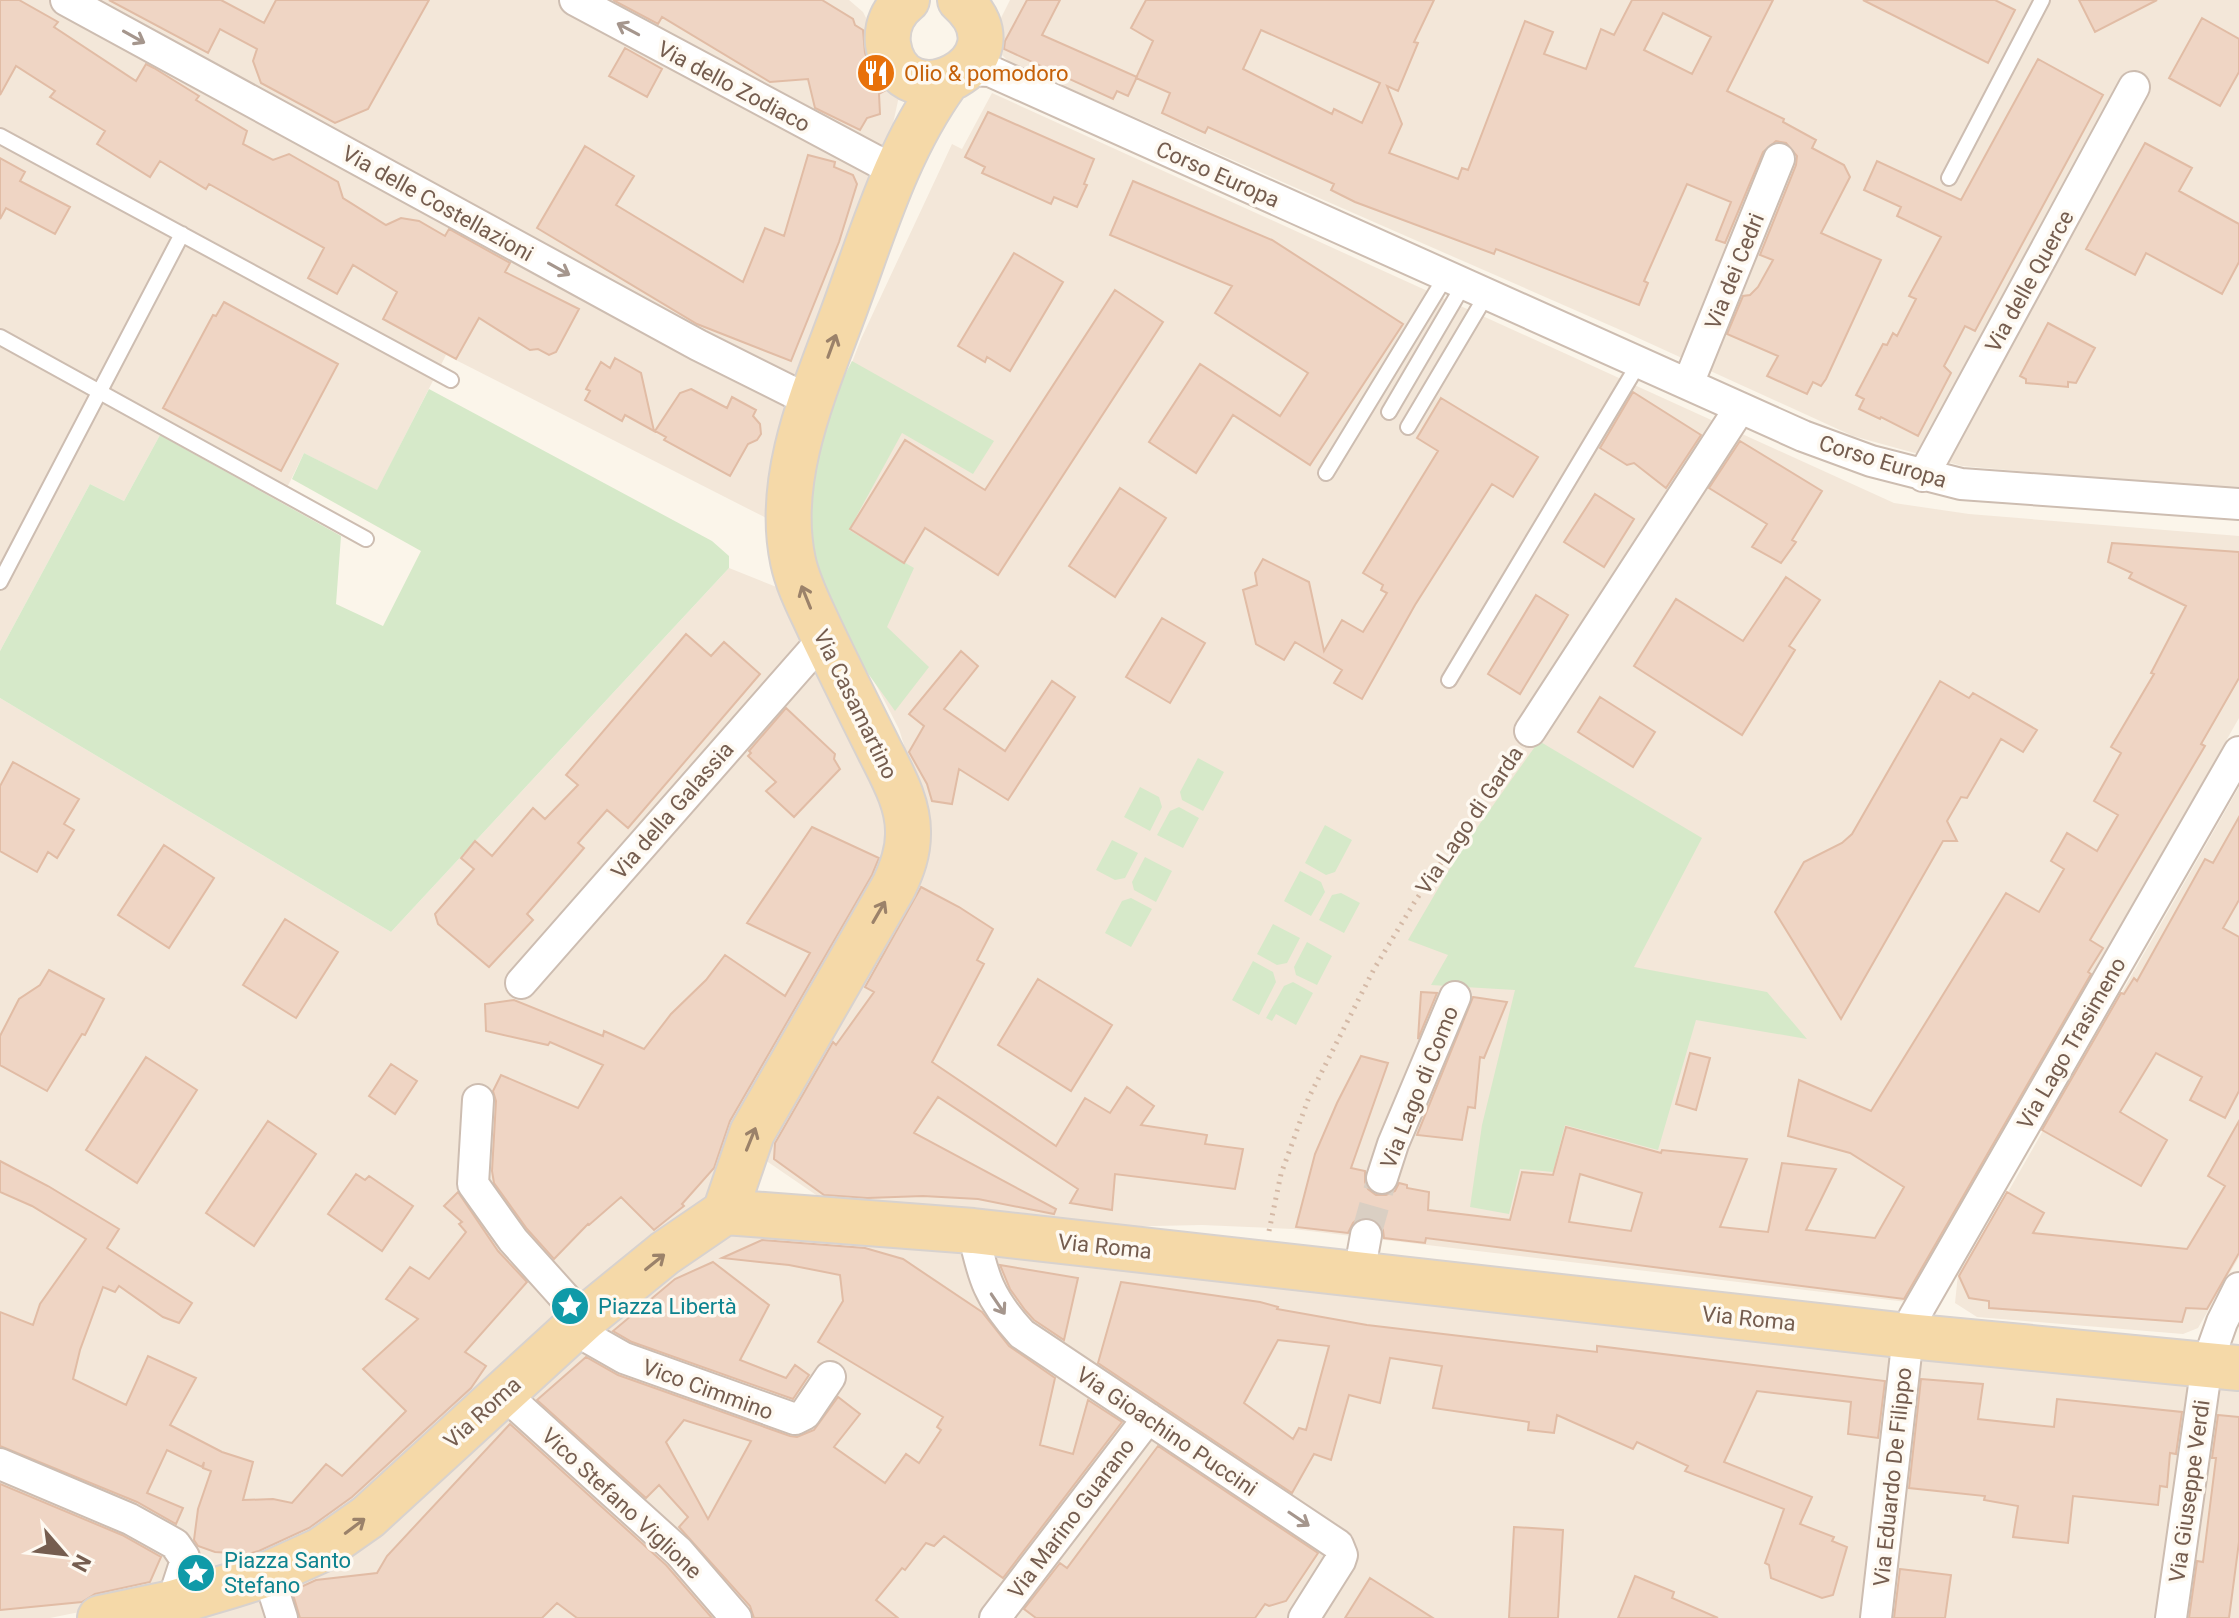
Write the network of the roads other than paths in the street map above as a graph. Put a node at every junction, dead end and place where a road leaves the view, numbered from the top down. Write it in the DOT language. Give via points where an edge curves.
graph roads {
  1 [pos="66,0"];
  2 [pos="575,0"];
  3 [pos="960,0"];
  4 [pos="2042,0"];
  5 [pos="888,9"];
  6 [pos="960,71"];
  7 [pos="2134,87"];
  8 [pos="0,136"];
  9 [pos="1779,159"];
  10 [pos="895,171"];
  11 [pos="1949,178"];
  12 [pos="182,234"];
  13 [pos="1466,285"];
  14 [pos="0,337"];
  15 [pos="1639,363"];
  16 [pos="451,380"];
  17 [pos="1688,384"];
  18 [pos="98,391"];
  19 [pos="812,402"];
  20 [pos="1740,408"];
  21 [pos="1389,412"];
  22 [pos="1408,427"];
  23 [pos="1326,473"];
  24 [pos="1923,476"];
  25 [pos="2239,504"];
  26 [pos="366,539"];
  27 [pos="0,582"];
  28 [pos="824,638"];
  29 [pos="1449,680"];
  30 [pos="1530,731"];
  31 [pos="2239,752"];
  32 [pos="521,983"];
  33 [pos="1455,997"];
  34 [pos="478,1100"];
  35 [pos="1382,1178"];
  36 [pos="725,1212"];
  37 [pos="973,1231"];
  38 [pos="2239,1288"];
  39 [pos="578,1324"];
  40 [pos="1908,1336"];
  41 [pos="2223,1366"];
  42 [pos="830,1377"];
  43 [pos="503,1393"];
  44 [pos="1148,1418"];
  45 [pos="0,1464"];
  46 [pos="268,1574"];
  47 [pos="160,1609"];
  48 [pos="100,1618"];
  49 [pos="282,1618"];
  50 [pos="736,1618"];
  51 [pos="995,1618"];
  52 [pos="1304,1618"];
  53 [pos="1876,1618"];
  54 [pos="2171,1618"];
  1 -- 19 [label="street, Via delle Costellazioni, one-way"];
  10 -- 2 [label="street, Via dello Zodiaco, one-way"];
  3 -- 6 [label="main road" via="978,25"];
  4 -- 11 [label="lane"];
  5 -- 6 [label="main road" via="890,53 906,75"];
  6 -- 10 [label="main road, Via Casamartino" via="921,121"];
  6 -- 13 [label="street, Corso Europa"];
  7 -- 24 [label="street, Via delle Querce"];
  8 -- 12 [label="lane"];
  9 -- 17 [label="street, Via dei Cedri"];
  19 -- 10 [label="main road, Via Casamartino, one-way"];
  12 -- 16 [label="lane"];
  12 -- 18 [label="lane"];
  13 -- 15 [label="street, Corso Europa"];
  13 -- 21 [label="lane"];
  13 -- 22 [label="lane"];
  13 -- 23 [label="lane"];
  14 -- 18 [label="lane"];
  15 -- 17 [label="street, Corso Europa"];
  15 -- 29 [label="lane"];
  17 -- 20 [label="street, Corso Europa"];
  18 -- 26 [label="lane"];
  18 -- 27 [label="lane"];
  28 -- 19 [label="main road, Via Casamartino, one-way" via="793,562 789,530 793,475"];
  20 -- 24 [label="street, Corso Europa" via="1829,446"];
  20 -- 30 [label="street, Via Lago di Garda"];
  24 -- 25 [label="street, Corso Europa" via="1961,484"];
  28 -- 32 [label="street, Via della Galassia"];
  36 -- 28 [label="main road, Via Casamartino, one-way" via="752,1133 894,886 907,854 900,794"];
  31 -- 40 [label="street, Via Lago Trasimeno" via="1929,1289"];
  33 -- 35 [label="street, Via Lago di Como"];
  34 -- 39 [label="street" via="473,1184"];
  36 -- 37 [label="main road, Via Roma"];
  39 -- 36 [label="main road, Via Roma, one-way"];
  37 -- 40 [label="main road, Via Roma" via="1263,1263 1362,1255"];
  37 -- 44 [label="street, Via Gioachino Puccini, one-way" via="983,1278 1022,1334"];
  38 -- 41 [label="street, Via Giuseppe Verdi" via="2222,1322"];
  39 -- 42 [label="street, Vico Cimmino" via="624,1358 795,1419 805,1414"];
  39 -- 43 [label="main road, Via Roma"];
  40 -- 41 [label="main road, Via Roma"];
  40 -- 53 [label="street, Via Eduardo De Filippo"];
  41 -- 54 [label="street, Via Giuseppe Verdi"];
  46 -- 43 [label="main road, Via Roma, one-way" via="321,1550 356,1526"];
  43 -- 50 [label="street, Vico Stefano Viglione" via="679,1552"];
  44 -- 51 [label="street, Via Marino Guarano"];
  44 -- 52 [label="street, Via Gioachino Puccini, one-way" via="1338,1545 1340,1561"];
  45 -- 47 [label="street" via="130,1519 175,1544 185,1563"];
  46 -- 47 [label="main road, Via Roma"];
  46 -- 49 [label="street"];
  47 -- 48 [label="main road, Via Roma"];
}
